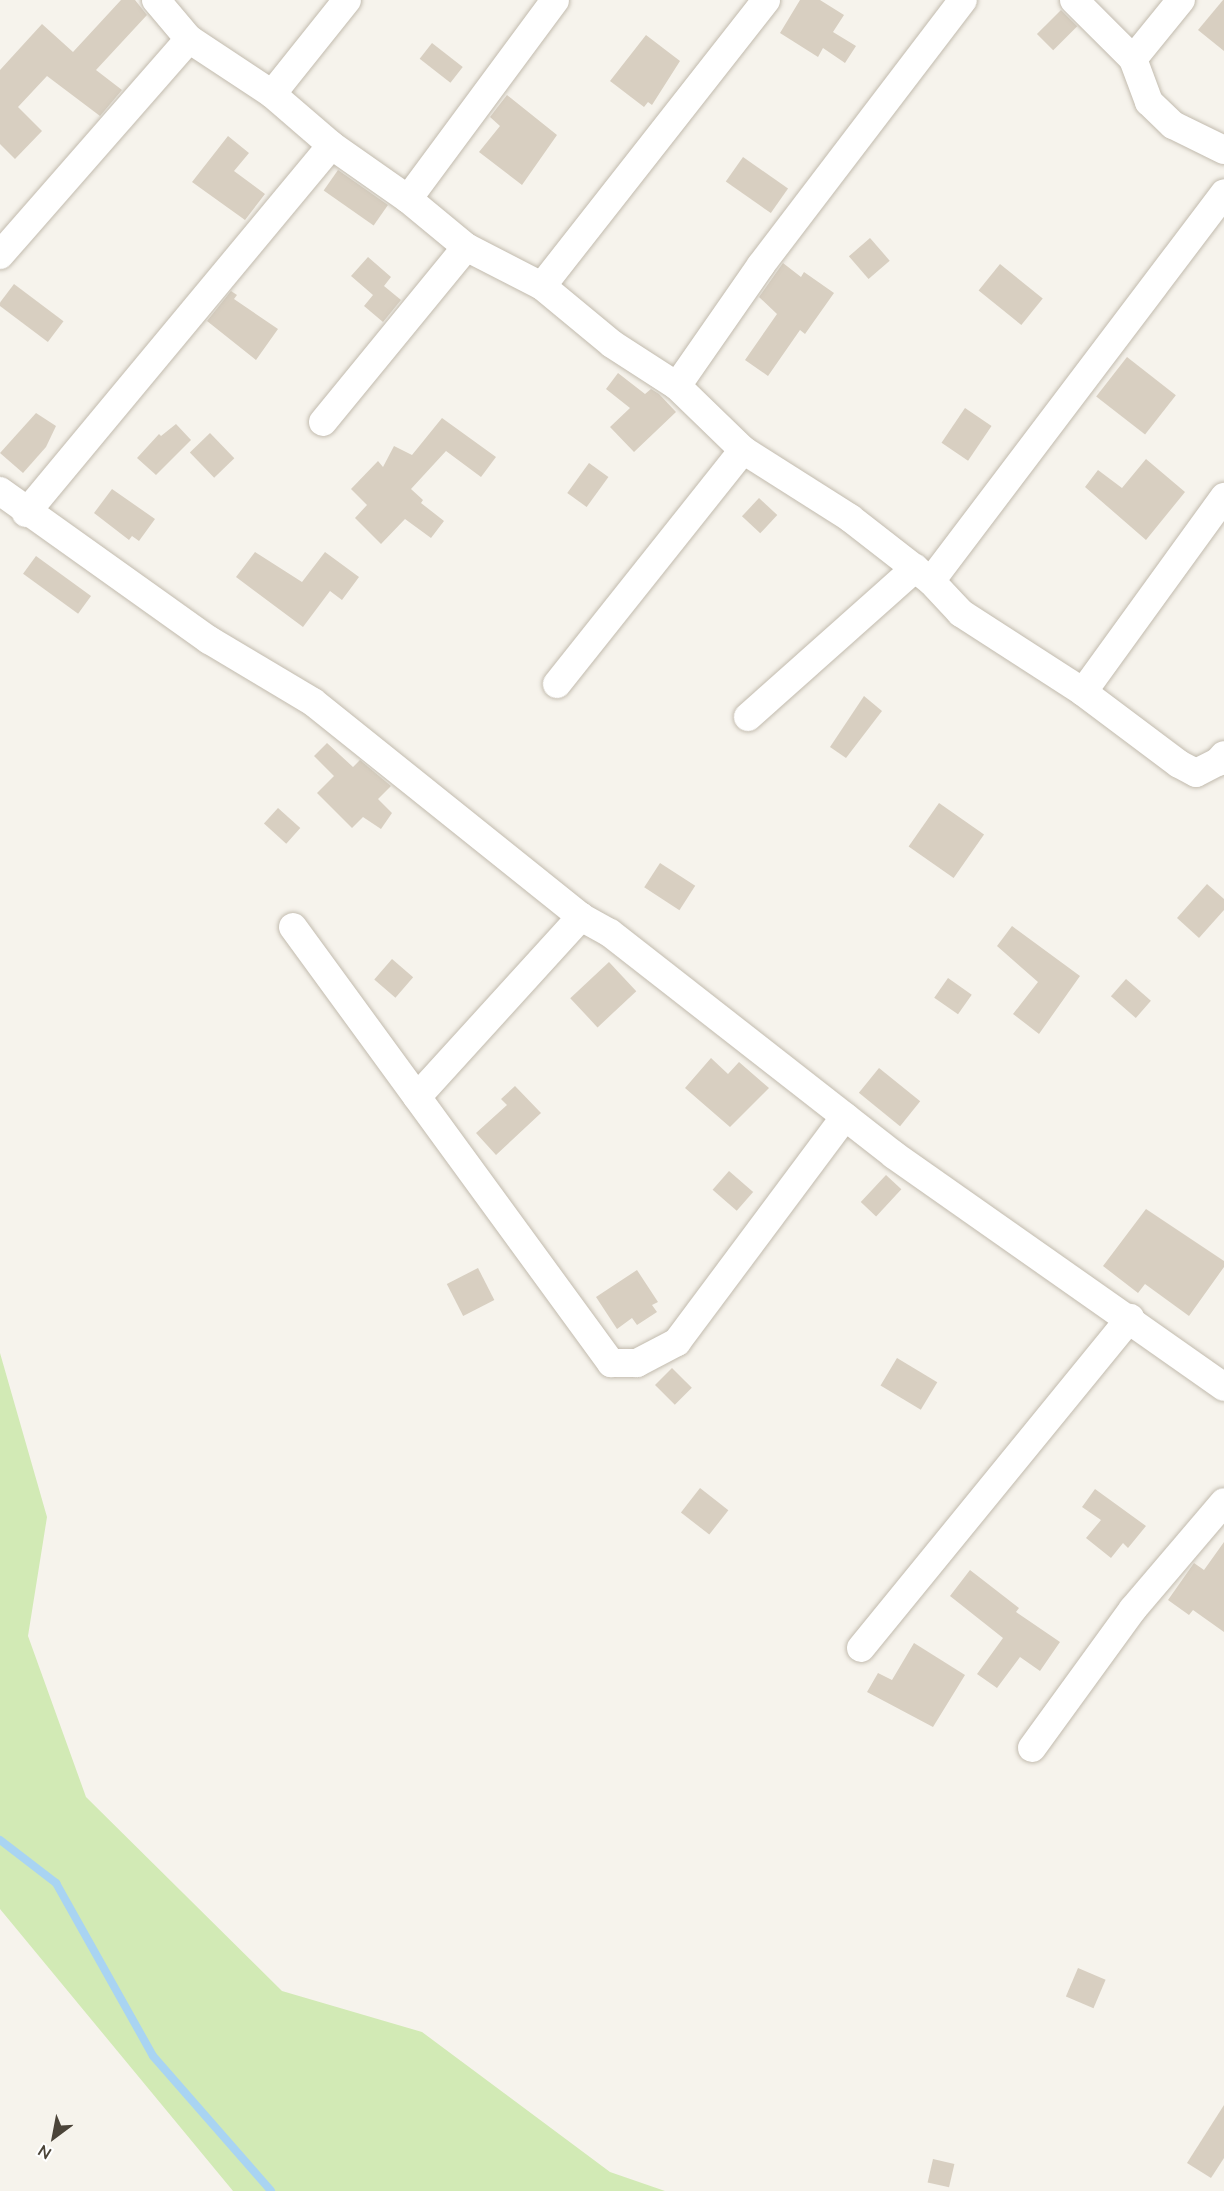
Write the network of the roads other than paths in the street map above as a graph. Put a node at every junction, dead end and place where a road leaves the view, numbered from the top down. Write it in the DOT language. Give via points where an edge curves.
graph roads {
  1 [pos="156,0"];
  2 [pos="347,0"];
  3 [pos="555,0"];
  4 [pos="766,0"];
  5 [pos="963,0"];
  6 [pos="1074,0"];
  7 [pos="1181,0"];
  8 [pos="189,39"];
  9 [pos="1133,59"];
  10 [pos="272,94"];
  11 [pos="331,145"];
  12 [pos="1224,150"];
  13 [pos="1224,193"];
  14 [pos="408,199"];
  15 [pos="465,246"];
  16 [pos="0,255"];
  17 [pos="542,285"];
  18 [pos="677,386"];
  19 [pos="323,422"];
  20 [pos="743,450"];
  21 [pos="0,491"];
  22 [pos="1224,497"];
  23 [pos="26,513"];
  24 [pos="923,574"];
  25 [pos="557,684"];
  26 [pos="1083,692"];
  27 [pos="748,717"];
  28 [pos="1224,755"];
  29 [pos="581,917"];
  30 [pos="293,927"];
  31 [pos="417,1097"];
  32 [pos="845,1117"];
  33 [pos="1130,1318"];
  34 [pos="1224,1387"];
  35 [pos="1224,1502"];
  36 [pos="861,1648"];
  37 [pos="1032,1748"];
  1 -- 8 [label="street"];
  2 -- 10 [label="street"];
  3 -- 14 [label="street"];
  4 -- 17 [label="street"];
  5 -- 18 [label="street" via="761,265"];
  6 -- 9 [label="street"];
  7 -- 9 [label="street"];
  8 -- 10 [label="street"];
  8 -- 16 [label="street"];
  9 -- 12 [label="street" via="1149,102 1173,125"];
  10 -- 11 [label="street"];
  11 -- 14 [label="street"];
  11 -- 23 [label="street"];
  13 -- 24 [label="street"];
  14 -- 15 [label="street"];
  15 -- 17 [label="street"];
  15 -- 19 [label="street"];
  17 -- 18 [label="street" via="612,344"];
  18 -- 20 [label="street"];
  20 -- 24 [label="street" via="850,518"];
  20 -- 25 [label="street"];
  21 -- 23 [label="street"];
  22 -- 26 [label="street"];
  23 -- 29 [label="street" via="209,640 313,702"];
  24 -- 26 [label="street" via="961,613"];
  24 -- 27 [label="street"];
  26 -- 28 [label="street" via="1196,772"];
  29 -- 31 [label="street"];
  29 -- 32 [label="street" via="610,933"];
  30 -- 31 [label="street"];
  31 -- 32 [label="street" via="611,1364 637,1363 677,1342"];
  32 -- 33 [label="street"];
  33 -- 34 [label="street"];
  33 -- 36 [label="street"];
  35 -- 37 [label="street" via="1133,1609"];
}
